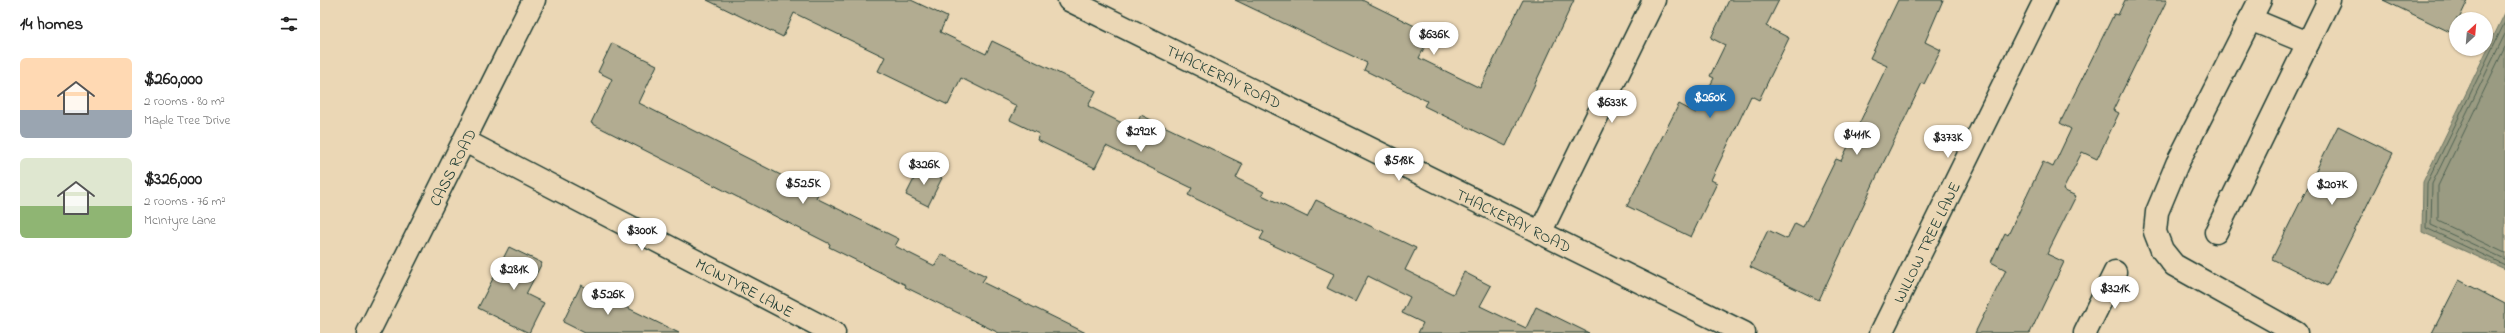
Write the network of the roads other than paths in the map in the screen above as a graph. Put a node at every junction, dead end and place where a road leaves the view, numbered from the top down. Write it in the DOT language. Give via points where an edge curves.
graph roads {
  1 [pos="534,0"];
  2 [pos="1069,0"];
  3 [pos="1654,0"];
  4 [pos="2045,0"];
  5 [pos="2260,0"];
  6 [pos="2329,0"];
  7 [pos="2250,19"];
  8 [pos="2308,44"];
  9 [pos="465,141"];
  10 [pos="2216,232"];
  11 [pos="1540,233"];
  12 [pos="2115,272"];
  13 [pos="368,333"];
  14 [pos="834,333"];
  15 [pos="1744,333"];
  16 [pos="1881,333"];
  17 [pos="2085,333"];
  18 [pos="2296,333"];
  1 -- 9 [label="street, CASS ROAD"];
  2 -- 11 [label="street, THACKERAY ROAD"];
  3 -- 11 [label="street"];
  4 -- 16 [label="street, WILLOW TREE LANE"];
  5 -- 7 [label="street"];
  6 -- 8 [label="street"];
  7 -- 8 [label="street"];
  7 -- 18 [label="street" via="2177,164 2157,212 2155,232 2162,250 2174,265"];
  8 -- 10 [label="street"];
  9 -- 13 [label="street, CASS ROAD"];
  9 -- 14 [label="street, MCINTYRE LANE"];
  11 -- 15 [label="street, THACKERAY ROAD"];
  12 -- 17 [label="street"];
}
